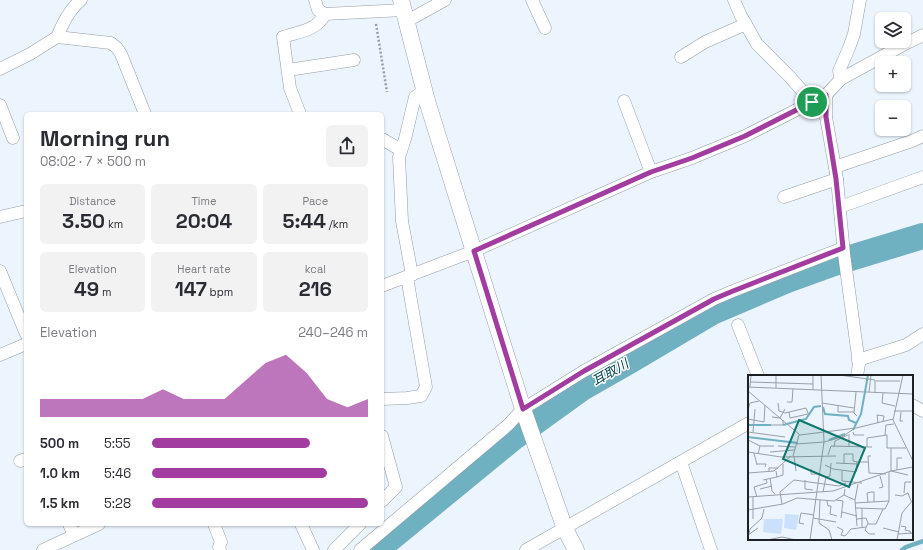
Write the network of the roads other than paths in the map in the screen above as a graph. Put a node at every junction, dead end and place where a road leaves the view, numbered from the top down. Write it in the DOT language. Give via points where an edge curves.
graph roads {
  1 [pos="81,0"];
  2 [pos="315,0"];
  3 [pos="445,0"];
  4 [pos="532,0"];
  5 [pos="734,0"];
  6 [pos="860,0"];
  7 [pos="404,10"];
  8 [pos="325,14"];
  9 [pos="746,24"];
  10 [pos="545,28"];
  11 [pos="923,34"];
  12 [pos="57,37"];
  13 [pos="681,56"];
  14 [pos="354,60"];
  15 [pos="0,69"];
  16 [pos="288,70"];
  17 [pos="841,79"];
  18 [pos="424,90"];
  19 [pos="826,95"];
  20 [pos="624,101"];
  21 [pos="812,102"];
  22 [pos="0,105"];
  23 [pos="144,112"];
  24 [pos="299,112"];
  25 [pos="923,136"];
  26 [pos="14,138"];
  27 [pos="384,140"];
  28 [pos="401,150"];
  29 [pos="651,172"];
  30 [pos="836,173"];
  31 [pos="923,177"];
  32 [pos="784,197"];
  33 [pos="840,207"];
  34 [pos="24,211"];
  35 [pos="0,217"];
  36 [pos="474,251"];
  37 [pos="843,251"];
  38 [pos="0,271"];
  39 [pos="410,276"];
  40 [pos="384,285"];
  41 [pos="23,316"];
  42 [pos="738,325"];
  43 [pos="923,334"];
  44 [pos="24,345"];
  45 [pos="0,355"];
  46 [pos="858,360"];
  47 [pos="758,375"];
  48 [pos="857,375"];
  49 [pos="384,399"];
  50 [pos="523,411"];
  51 [pos="748,424"];
  52 [pos="384,443"];
  53 [pos="681,462"];
  54 [pos="384,499"];
  55 [pos="70,526"];
  56 [pos="94,526"];
  57 [pos="215,526"];
  58 [pos="302,526"];
  59 [pos="358,526"];
  60 [pos="565,529"];
  61 [pos="74,535"];
  62 [pos="48,549"];
  63 [pos="220,550"];
  64 [pos="313,550"];
  65 [pos="334,550"];
  66 [pos="360,550"];
  67 [pos="526,550"];
  68 [pos="576,550"];
  69 [pos="711,550"];
  1 -- 12 [label="street" via="64,20"];
  2 -- 8 [label="street" via="318,10"];
  3 -- 7 [label="street"];
  4 -- 10 [label="street"];
  5 -- 9 [label="street"];
  6 -- 17 [label="street" via="854,34 839,71"];
  7 -- 8 [label="street"];
  7 -- 18 [label="street"];
  8 -- 16 [label="street" via="314,27 283,37"];
  9 -- 13 [label="street"];
  9 -- 21 [label="street" via="757,44"];
  11 -- 17 [label="street"];
  12 -- 15 [label="street"];
  12 -- 23 [label="street" via="111,43 117,48"];
  14 -- 16 [label="street"];
  16 -- 24 [label="street" via="290,88"];
  17 -- 19 [label="street"];
  18 -- 28 [label="street" via="415,97"];
  18 -- 36 [label="street"];
  19 -- 21 [label="street"];
  19 -- 30 [label="street" via="826,117"];
  20 -- 29 [label="street"];
  21 -- 29 [label="street" via="745,136"];
  22 -- 26 [label="street"];
  25 -- 30 [label="street"];
  27 -- 28 [label="street"];
  28 -- 39 [label="street" via="399,157 402,220"];
  29 -- 36 [label="street"];
  30 -- 32 [label="street"];
  30 -- 33 [label="street"];
  31 -- 33 [label="street"];
  33 -- 37 [label="street"];
  34 -- 35 [label="street"];
  36 -- 39 [label="street"];
  36 -- 50 [label="street"];
  37 -- 46 [label="street"];
  37 -- 50 [label="street" via="714,299 584,371"];
  38 -- 41 [label="street"];
  39 -- 40 [label="street"];
  39 -- 49 [label="street" via="426,387 421,396"];
  42 -- 47 [label="street"];
  43 -- 46 [label="street" via="906,345"];
  44 -- 45 [label="street"];
  46 -- 48 [label="street"];
  50 -- 60 [label="street"];
  50 -- 66 [label="street"];
  51 -- 53 [label="street"];
  52 -- 54 [label="street" via="396,487"];
  53 -- 60 [label="street"];
  53 -- 69 [label="street"];
  55 -- 61 [label="street"];
  56 -- 61 [label="street"];
  57 -- 63 [label="street" via="221,542"];
  58 -- 64 [label="street"];
  59 -- 65 [label="street"];
  60 -- 67 [label="street"];
  60 -- 68 [label="street"];
  61 -- 62 [label="street"];
}
